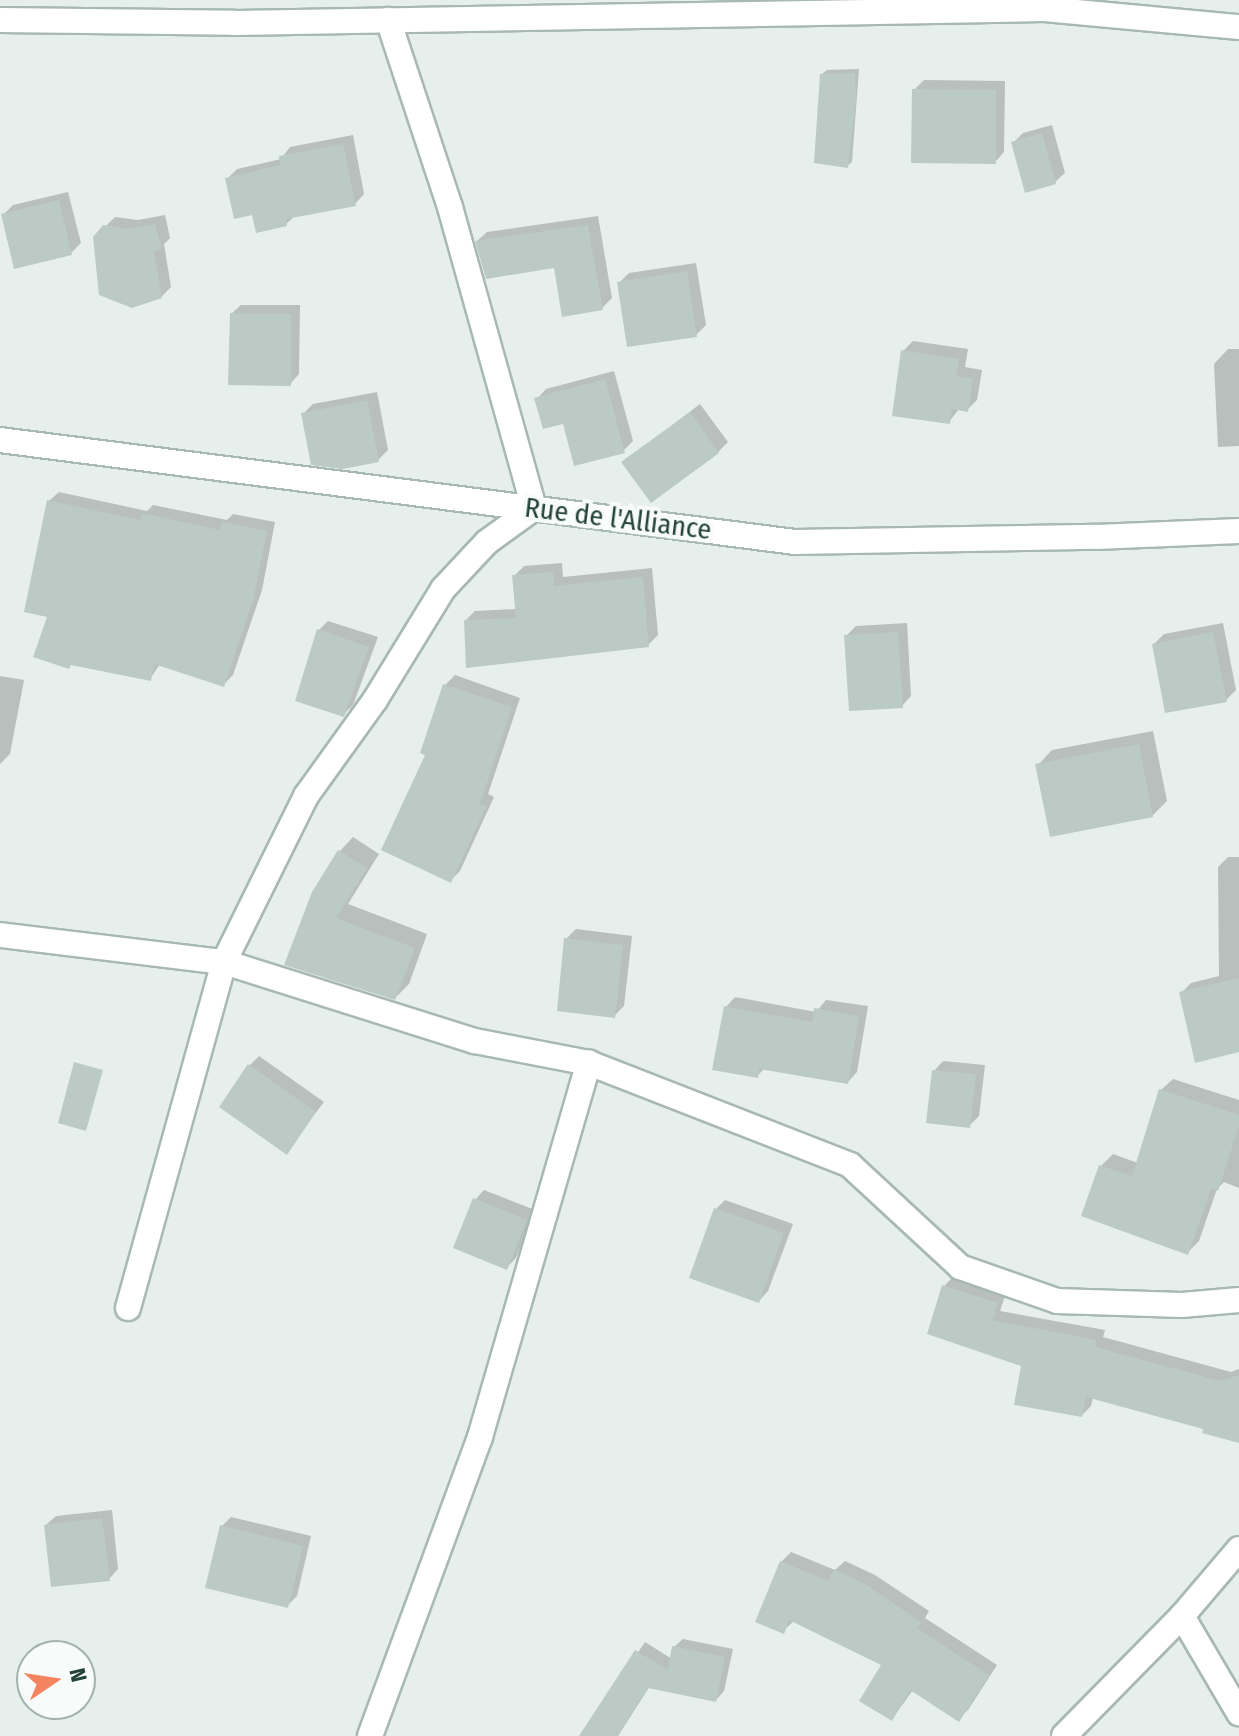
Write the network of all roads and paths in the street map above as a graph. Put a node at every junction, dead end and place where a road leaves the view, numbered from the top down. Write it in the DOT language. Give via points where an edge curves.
graph roads {
  1 [pos="966,5"];
  2 [pos="0,20"];
  3 [pos="388,20"];
  4 [pos="1239,27"];
  5 [pos="0,440"];
  6 [pos="534,508"];
  7 [pos="1239,531"];
  8 [pos="0,935"];
  9 [pos="224,962"];
  10 [pos="589,1063"];
  11 [pos="1239,1300"];
  12 [pos="128,1308"];
  13 [pos="1239,1549"];
  14 [pos="1182,1616"];
  15 [pos="1239,1713"];
  16 [pos="370,1736"];
  17 [pos="1064,1736"];
  1 -- 3 [label="street"];
  1 -- 4 [label="street"];
  2 -- 3 [label="street"];
  3 -- 6 [label="street" via="450,207"];
  5 -- 6 [label="street, Rue de l'Alliance"];
  6 -- 7 [label="street, Rue de l'Alliance" via="795,542"];
  6 -- 9 [label="street" via="487,542 443,589 375,700 306,796"];
  8 -- 9 [label="street"];
  9 -- 10 [label="street" via="475,1041"];
  9 -- 12 [label="street"];
  10 -- 11 [label="street" via="850,1165 960,1267 1057,1301 1182,1305"];
  10 -- 16 [label="street" via="480,1437"];
  13 -- 14 [label="street"];
  14 -- 15 [label="street"];
  14 -- 17 [label="street"];
}
